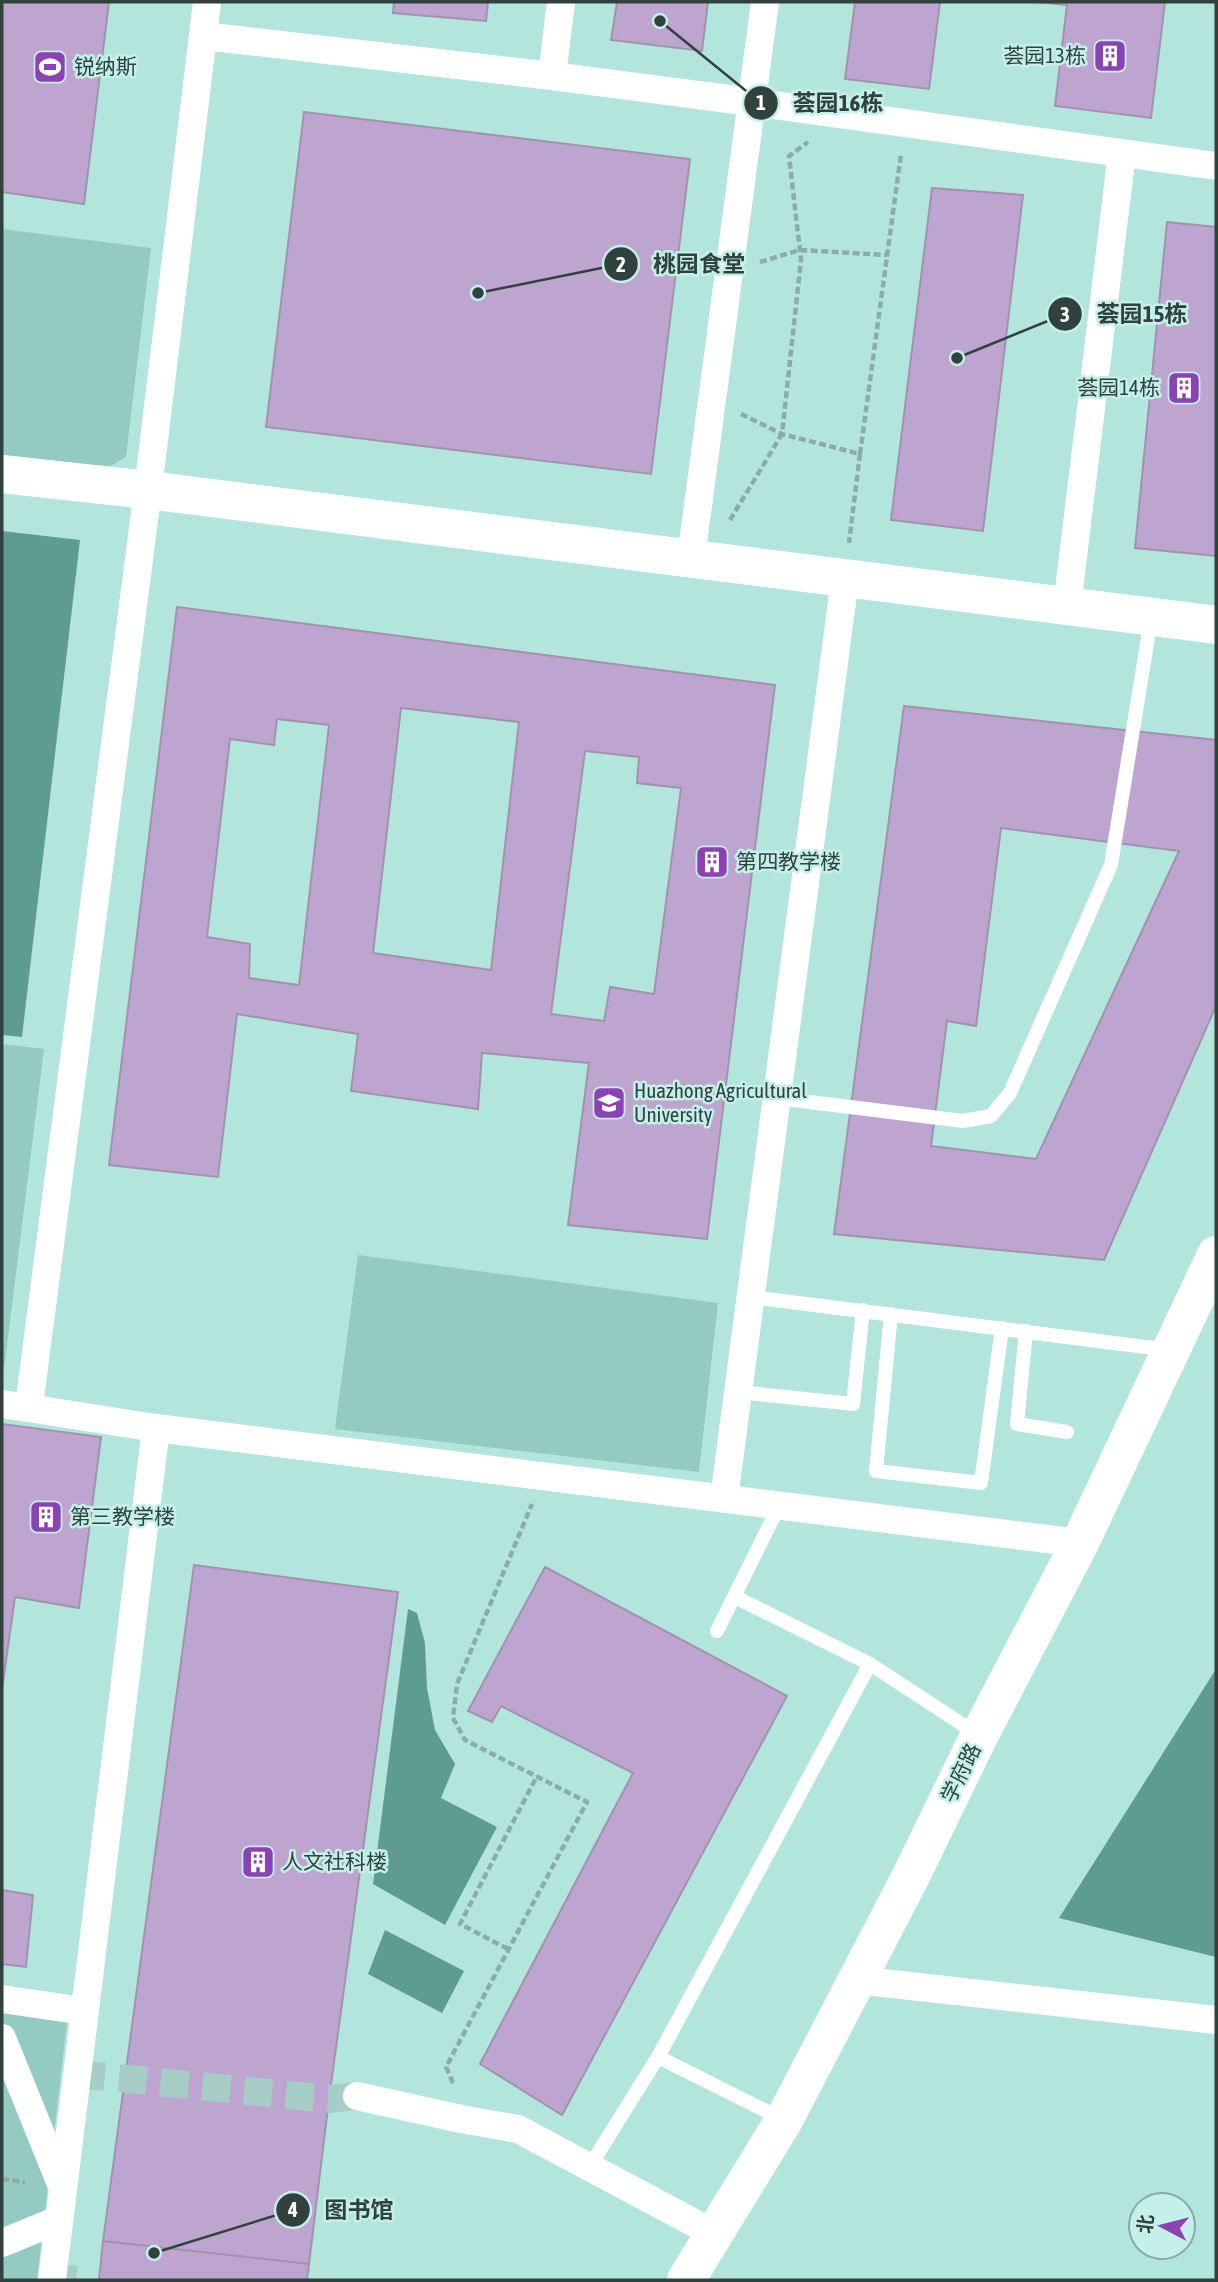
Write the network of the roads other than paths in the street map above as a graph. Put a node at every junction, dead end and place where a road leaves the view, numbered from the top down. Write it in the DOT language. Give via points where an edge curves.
graph roads {
  1 [pos="207,2"];
  2 [pos="561,2"];
  3 [pos="765,2"];
  4 [pos="204,36"];
  5 [pos="552,76"];
  6 [pos="752,102"];
  7 [pos="1122,153"];
  8 [pos="1216,166"];
  9 [pos="2,474"];
  10 [pos="148,490"];
  11 [pos="698,559"];
  12 [pos="845,579"];
  13 [pos="1067,607"];
  14 [pos="1152,617"];
  15 [pos="1216,625"];
  16 [pos="777,1098"];
  17 [pos="1216,1255"];
  18 [pos="751,1297"];
  19 [pos="863,1310"];
  20 [pos="891,1314"];
  21 [pos="1002,1328"];
  22 [pos="1026,1331"];
  23 [pos="1171,1351"];
  24 [pos="738,1392"];
  25 [pos="15,1405"];
  26 [pos="156,1428"];
  27 [pos="1067,1432"];
  28 [pos="724,1499"];
  29 [pos="779,1504"];
  30 [pos="1080,1543"];
  31 [pos="735,1597"];
  32 [pos="717,1631"];
  33 [pos="870,1664"];
  34 [pos="979,1736"];
  35 [pos="856,1980"];
  36 [pos="2,1999"];
  37 [pos="83,2011"];
  38 [pos="1216,2020"];
  39 [pos="2,2038"];
  40 [pos="658,2057"];
  41 [pos="357,2096"];
  42 [pos="783,2120"];
  43 [pos="590,2166"];
  44 [pos="62,2186"];
  45 [pos="58,2220"];
  46 [pos="715,2234"];
  47 [pos="2,2243"];
  48 [pos="52,2280"];
  49 [pos="685,2280"];
  1 -- 4 [label="street"];
  2 -- 5 [label="street"];
  3 -- 6 [label="street"];
  4 -- 5 [label="street"];
  4 -- 10 [label="street"];
  5 -- 6 [label="street"];
  6 -- 7 [label="street"];
  6 -- 11 [label="street" via="712,400"];
  7 -- 8 [label="street"];
  7 -- 13 [label="street"];
  9 -- 10 [label="street"];
  10 -- 11 [label="street"];
  10 -- 25 [label="street"];
  11 -- 12 [label="street"];
  12 -- 13 [label="street"];
  12 -- 16 [label="street"];
  13 -- 14 [label="street"];
  14 -- 15 [label="street"];
  14 -- 16 [label="lane" via="1111,865 1010,1093 990,1116 963,1121"];
  16 -- 18 [label="street"];
  17 -- 23 [label="street, 学府路"];
  18 -- 19 [label="lane"];
  18 -- 24 [label="street"];
  19 -- 20 [label="lane"];
  19 -- 24 [label="lane" via="853,1404"];
  20 -- 21 [label="lane"];
  20 -- 21 [label="lane" via="876,1471 981,1483"];
  21 -- 22 [label="lane"];
  22 -- 23 [label="lane"];
  22 -- 27 [label="lane" via="1017,1424"];
  23 -- 30 [label="street, 学府路"];
  24 -- 28 [label="street"];
  25 -- 26 [label="street"];
  26 -- 28 [label="street"];
  26 -- 37 [label="street"];
  28 -- 29 [label="street"];
  29 -- 30 [label="street"];
  29 -- 31 [label="lane"];
  30 -- 34 [label="street, 学府路"];
  31 -- 32 [label="lane"];
  31 -- 33 [label="lane"];
  33 -- 34 [label="lane"];
  33 -- 40 [label="lane"];
  34 -- 35 [label="street, 学府路"];
  35 -- 38 [label="street"];
  35 -- 42 [label="street, 学府路"];
  36 -- 37 [label="street"];
  37 -- 44 [label="street"];
  39 -- 44 [label="street"];
  40 -- 42 [label="lane"];
  40 -- 43 [label="lane"];
  41 -- 43 [label="street" via="518,2129"];
  42 -- 46 [label="street, 学府路"];
  43 -- 46 [label="street"];
  44 -- 45 [label="street"];
  45 -- 47 [label="street"];
  45 -- 48 [label="street"];
  46 -- 49 [label="street, 学府路"];
}
